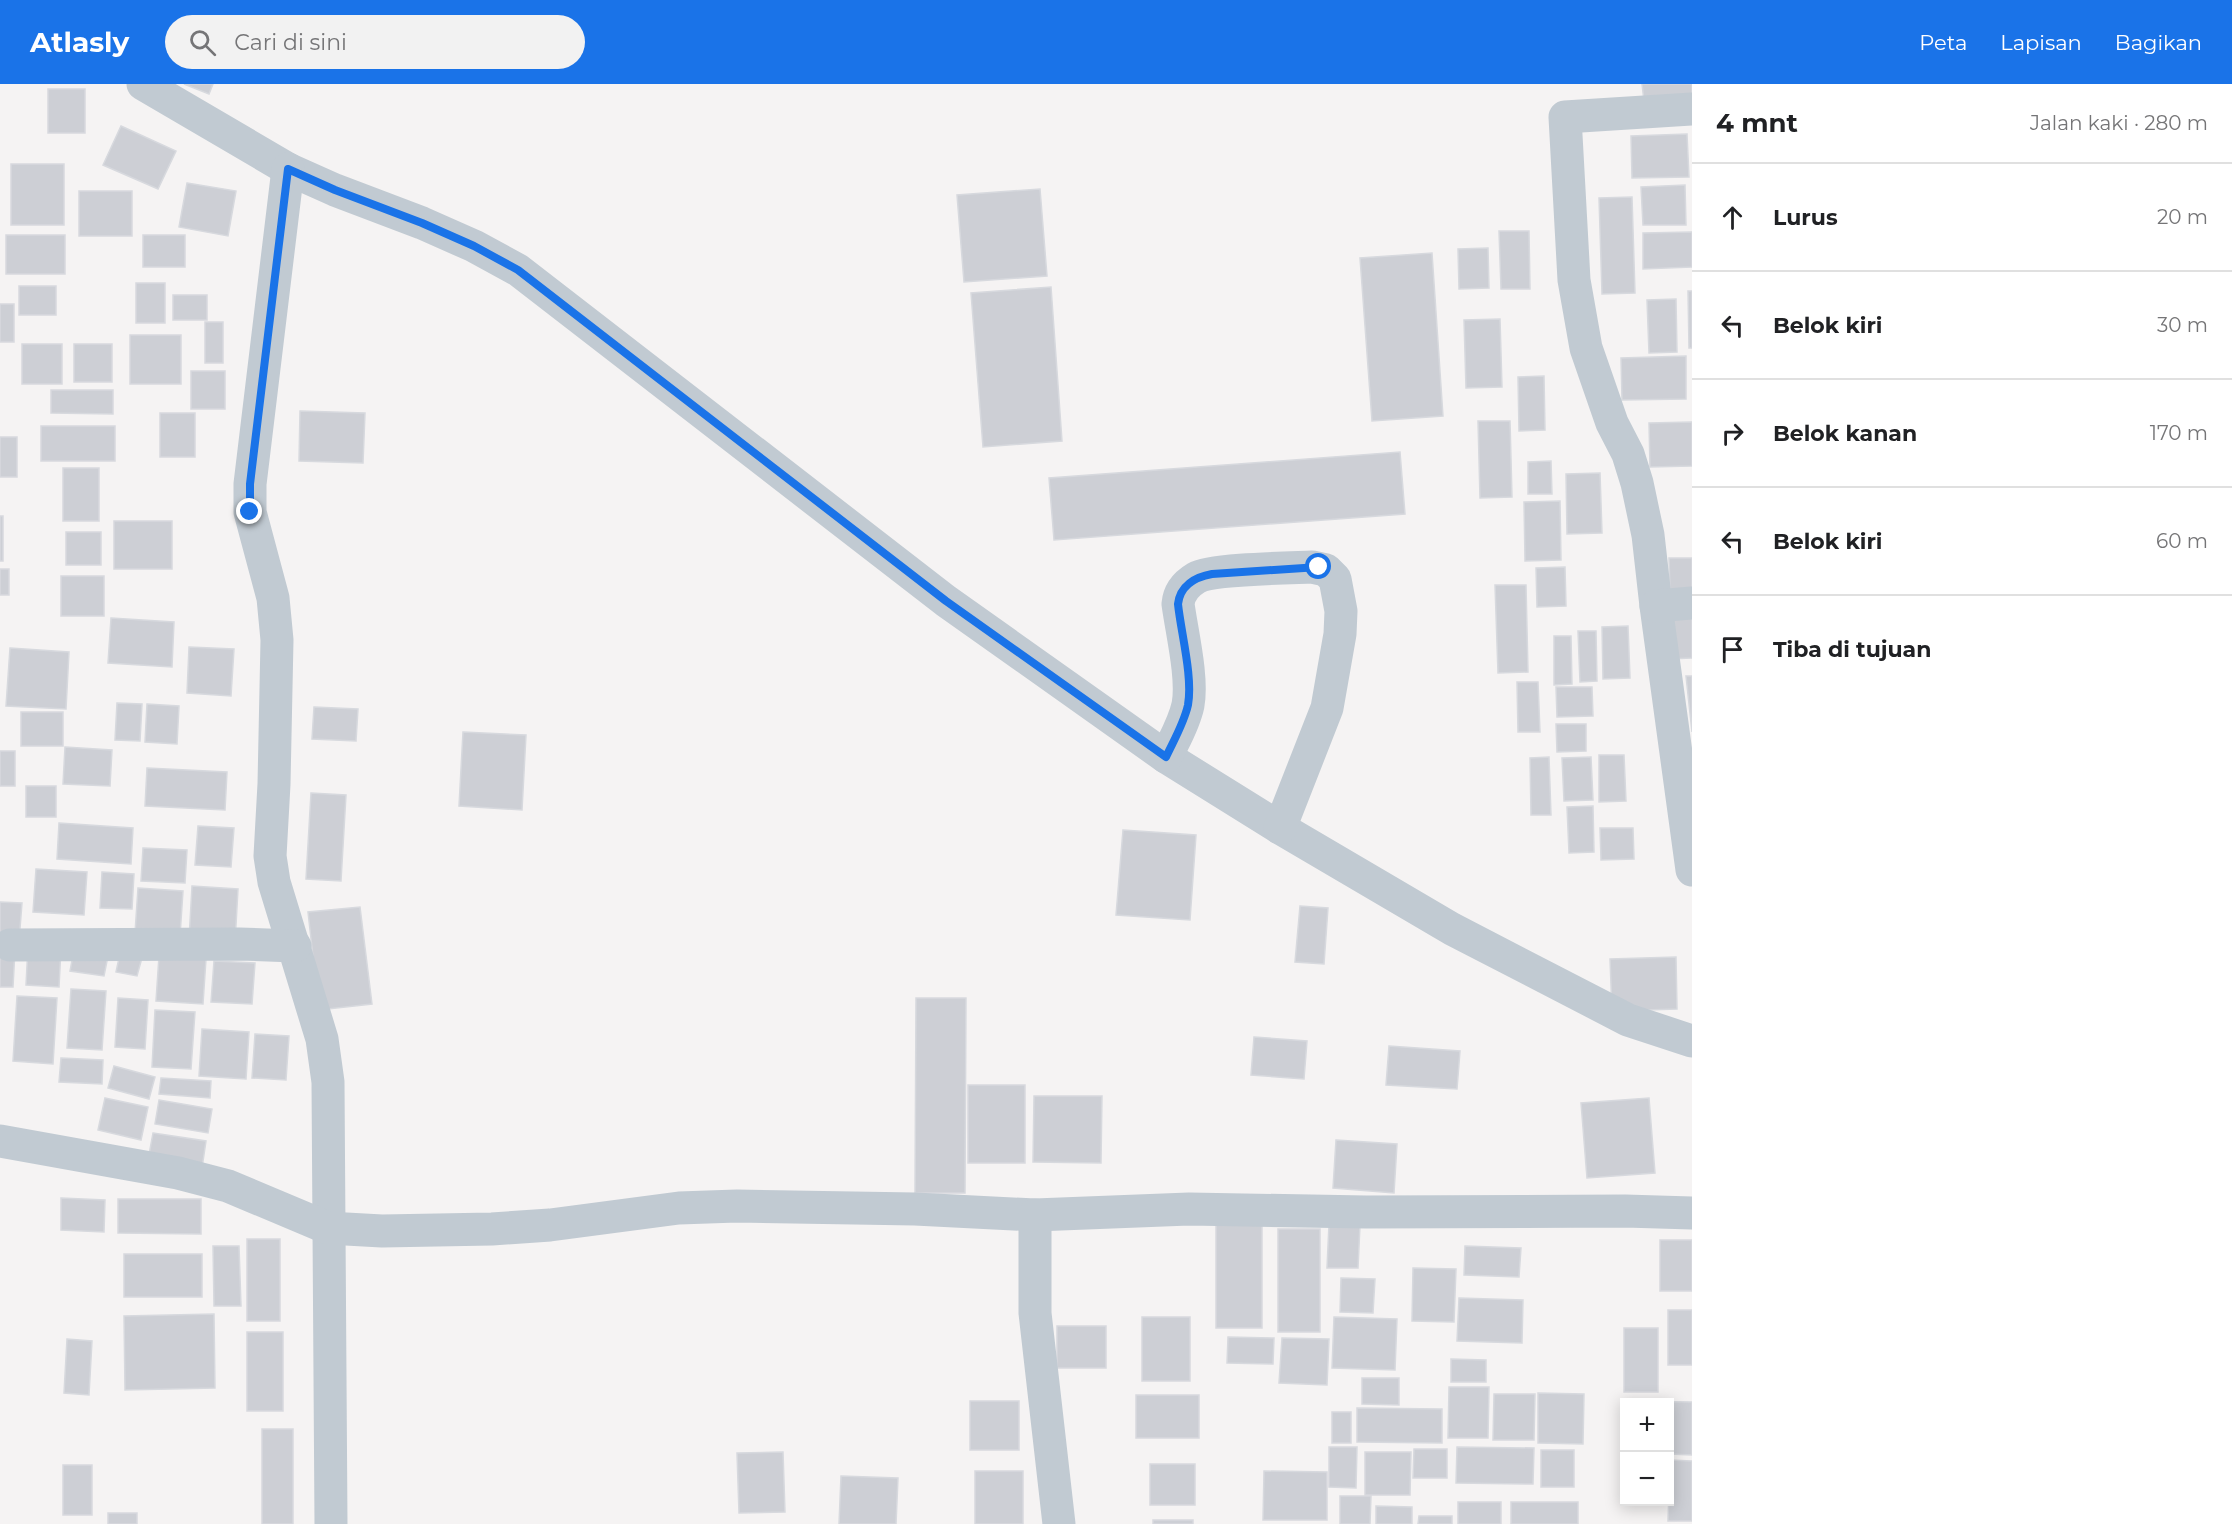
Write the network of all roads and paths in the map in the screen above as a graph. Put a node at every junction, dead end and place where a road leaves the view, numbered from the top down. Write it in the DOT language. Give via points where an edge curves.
graph roads {
  1 [pos="143,84"];
  2 [pos="1692,109"];
  3 [pos="288,169"];
  4 [pos="1692,603"];
  5 [pos="1656,606"];
  6 [pos="1166,757"];
  7 [pos="1280,828"];
  8 [pos="1692,870"];
  9 [pos="10,945"];
  10 [pos="295,946"];
  11 [pos="1692,1041"];
  12 [pos="0,1141"];
  13 [pos="1692,1214"];
  14 [pos="1035,1215"];
  15 [pos="328,1228"];
  16 [pos="331,1524"];
  17 [pos="1059,1524"];
  1 -- 3 [label="street"];
  2 -- 5 [label="street" via="1564,117 1574,280 1586,348 1637,483"];
  3 -- 6 [label="street" via="422,223 518,270 946,601"];
  3 -- 10 [label="street" via="250,484 250,512 273,598 277,640 270,856 274,882"];
  4 -- 5 [label="street"];
  5 -- 8 [label="street"];
  6 -- 7 [label="street"];
  6 -- 7 [label="street" via="1188,705 1190,687 1178,604 1186,586 1195,578 1212,574 1312,567 1326,570 1335,579 1341,611 1335,667 1327,708"];
  7 -- 11 [label="street" via="1524,968 1628,1020"];
  9 -- 10 [label="street"];
  10 -- 15 [label="street" via="326,1057"];
  12 -- 15 [label="street" via="178,1173 218,1184"];
  13 -- 14 [label="street" via="1625,1210 1189,1209"];
  14 -- 15 [label="street" via="738,1206 679,1208 492,1229"];
  14 -- 17 [label="street" via="1035,1313"];
  15 -- 16 [label="street"];
}
